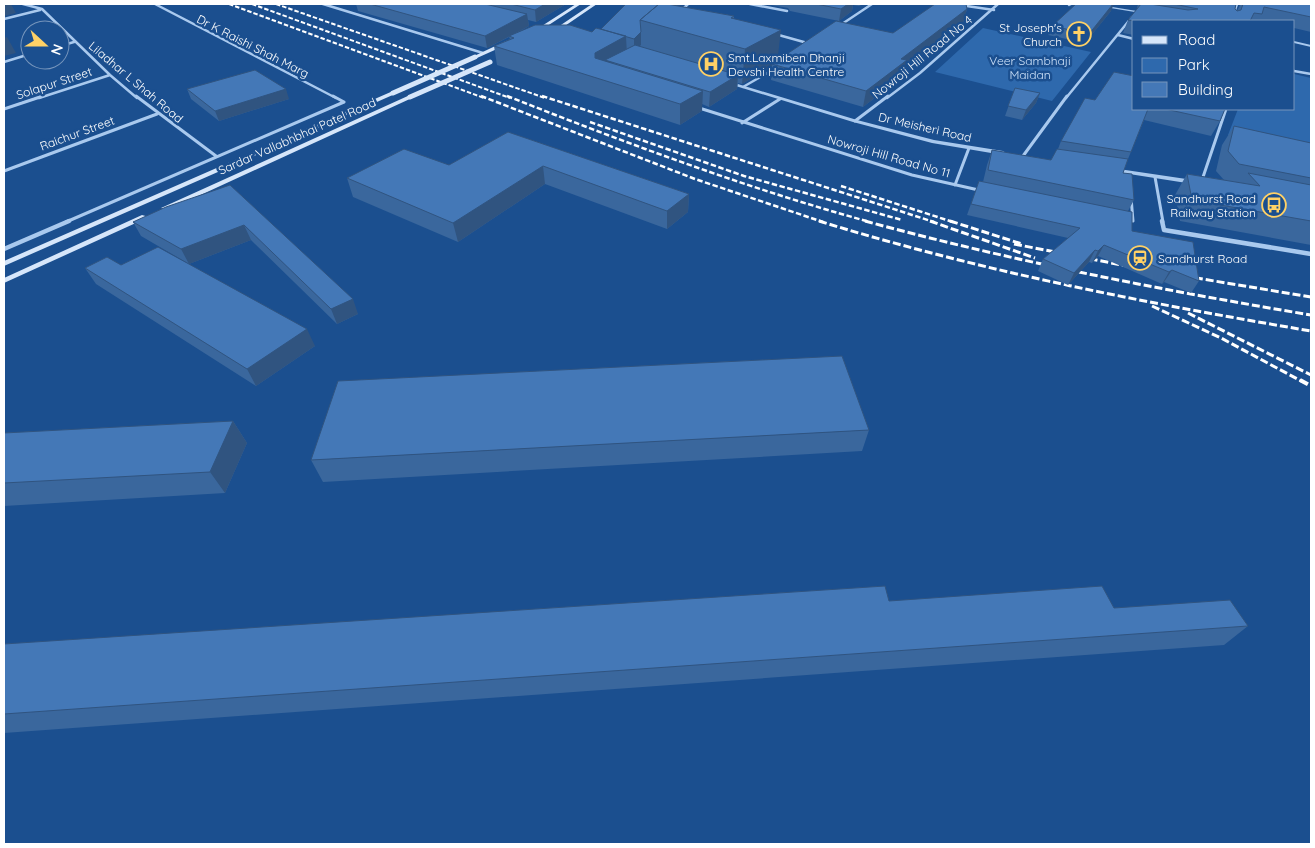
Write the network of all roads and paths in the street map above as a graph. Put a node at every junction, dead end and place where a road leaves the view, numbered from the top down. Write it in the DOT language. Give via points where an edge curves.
graph roads {
  1 [pos="23,4"];
  2 [pos="155,4"];
  3 [pos="323,4"];
  4 [pos="579,4"];
  5 [pos="594,4"];
  6 [pos="688,4"];
  7 [pos="750,4"];
  8 [pos="872,4"];
  9 [pos="953,4"];
  10 [pos="998,4"];
  11 [pos="1088,4"];
  12 [pos="1237,4"];
  13 [pos="42,9"];
  14 [pos="684,9"];
  15 [pos="853,9"];
  16 [pos="861,10"];
  17 [pos="994,10"];
  18 [pos="693,11"];
  19 [pos="787,11"];
  20 [pos="1136,11"];
  21 [pos="676,15"];
  22 [pos="1153,15"];
  23 [pos="4,19"];
  24 [pos="1231,20"];
  25 [pos="535,25"];
  26 [pos="544,27"];
  27 [pos="836,29"];
  28 [pos="556,30"];
  29 [pos="768,32"];
  30 [pos="564,33"];
  31 [pos="527,35"];
  32 [pos="547,35"];
  33 [pos="1118,35"];
  34 [pos="1132,38"];
  35 [pos="74,42"];
  36 [pos="509,42"];
  37 [pos="1295,42"];
  38 [pos="70,43"];
  39 [pos="1311,46"];
  40 [pos="807,50"];
  41 [pos="483,53"];
  42 [pos="20,57"];
  43 [pos="493,60"];
  44 [pos="4,62"];
  45 [pos="783,64"];
  46 [pos="1295,71"];
  47 [pos="1311,74"];
  48 [pos="110,75"];
  49 [pos="716,79"];
  50 [pos="743,87"];
  51 [pos="780,99"];
  52 [pos="688,105"];
  53 [pos="4,109"];
  54 [pos="1226,110"];
  55 [pos="157,114"];
  56 [pos="855,121"];
  57 [pos="742,123"];
  58 [pos="969,148"];
  59 [pos="216,156"];
  60 [pos="1023,156"];
  61 [pos="1032,158"];
  62 [pos="1109,170"];
  63 [pos="4,171"];
  64 [pos="1128,173"];
  65 [pos="1155,177"];
  66 [pos="1129,182"];
  67 [pos="1201,183"];
  68 [pos="955,185"];
  69 [pos="1210,185"];
  70 [pos="984,191"];
  71 [pos="1130,192"];
  72 [pos="158,212"];
  73 [pos="149,216"];
  74 [pos="1125,219"];
  75 [pos="4,249"];
  76 [pos="1311,254"];
  77 [pos="4,264"];
  78 [pos="4,281"];
  1 -- 13 [label="street"];
  2 -- 59 [label="street, Dr K Raishi Shah Marg" via="344,102"];
  3 -- 41 [label="street"];
  4 -- 26 [label="main road"];
  5 -- 28 [label="main road"];
  6 -- 14 [label="street"];
  7 -- 19 [label="street"];
  8 -- 16 [label="street"];
  9 -- 17 [label="street"];
  10 -- 17 [label="street, Nowroji Hill Road No 4"];
  11 -- 20 [label="street"];
  12 -- 24 [label="street"];
  13 -- 23 [label="street"];
  13 -- 35 [label="street, Liladhar L Shah Road"];
  14 -- 18 [label="street"];
  14 -- 21 [label="street"];
  15 -- 16 [label="street"];
  16 -- 27 [label="street"];
  17 -- 56 [label="street, Nowroji Hill Road No 4"];
  20 -- 22 [label="street"];
  20 -- 33 [label="street"];
  25 -- 26 [label="street"];
  26 -- 28 [label="street"];
  26 -- 31 [label="main road"];
  28 -- 30 [label="street"];
  28 -- 32 [label="main road"];
  29 -- 40 [label="street" via="815,46"];
  33 -- 34 [label="street"];
  33 -- 60 [label="street" via="1053,113"];
  35 -- 38 [label="street"];
  35 -- 48 [label="street, Liladhar L Shah Road" via="92,55"];
  36 -- 41 [label="main road, Sardar Vallabhbhai Patel Road"];
  37 -- 39 [label="street"];
  41 -- 77 [label="main road, Sardar Vallabhbhai Patel Road, bridge"];
  42 -- 44 [label="street"];
  43 -- 72 [label="main road, Sardar Vallabhbhai Patel Road, bridge"];
  45 -- 50 [label="street"];
  46 -- 47 [label="street"];
  48 -- 53 [label="street, Solapur Street"];
  48 -- 55 [label="street, Liladhar L Shah Road"];
  49 -- 50 [label="street, Dr Meisheri Road"];
  50 -- 51 [label="street, Dr Meisheri Road"];
  51 -- 56 [label="street, Dr Meisheri Road"];
  51 -- 57 [label="street"];
  52 -- 57 [label="street, Nowroji Hill Road No 11"];
  54 -- 67 [label="street"];
  55 -- 59 [label="street, Liladhar L Shah Road"];
  55 -- 63 [label="street, Raichur Street"];
  56 -- 58 [label="street, Dr Meisheri Road"];
  57 -- 68 [label="street, Nowroji Hill Road No 11"];
  58 -- 60 [label="street, Dr Meisheri Road"];
  58 -- 68 [label="street"];
  59 -- 75 [label="street"];
  60 -- 61 [label="street, Dr Meisheri Road"];
  62 -- 64 [label="street"];
  64 -- 65 [label="street"];
  64 -- 66 [label="street"];
  65 -- 67 [label="street"];
  65 -- 76 [label="street" via="1164,230"];
  67 -- 69 [label="street"];
  68 -- 70 [label="street, Nowroji Hill Road No 11"];
  71 -- 74 [label="street" via="1133,221"];
  73 -- 78 [label="main road"];
}
